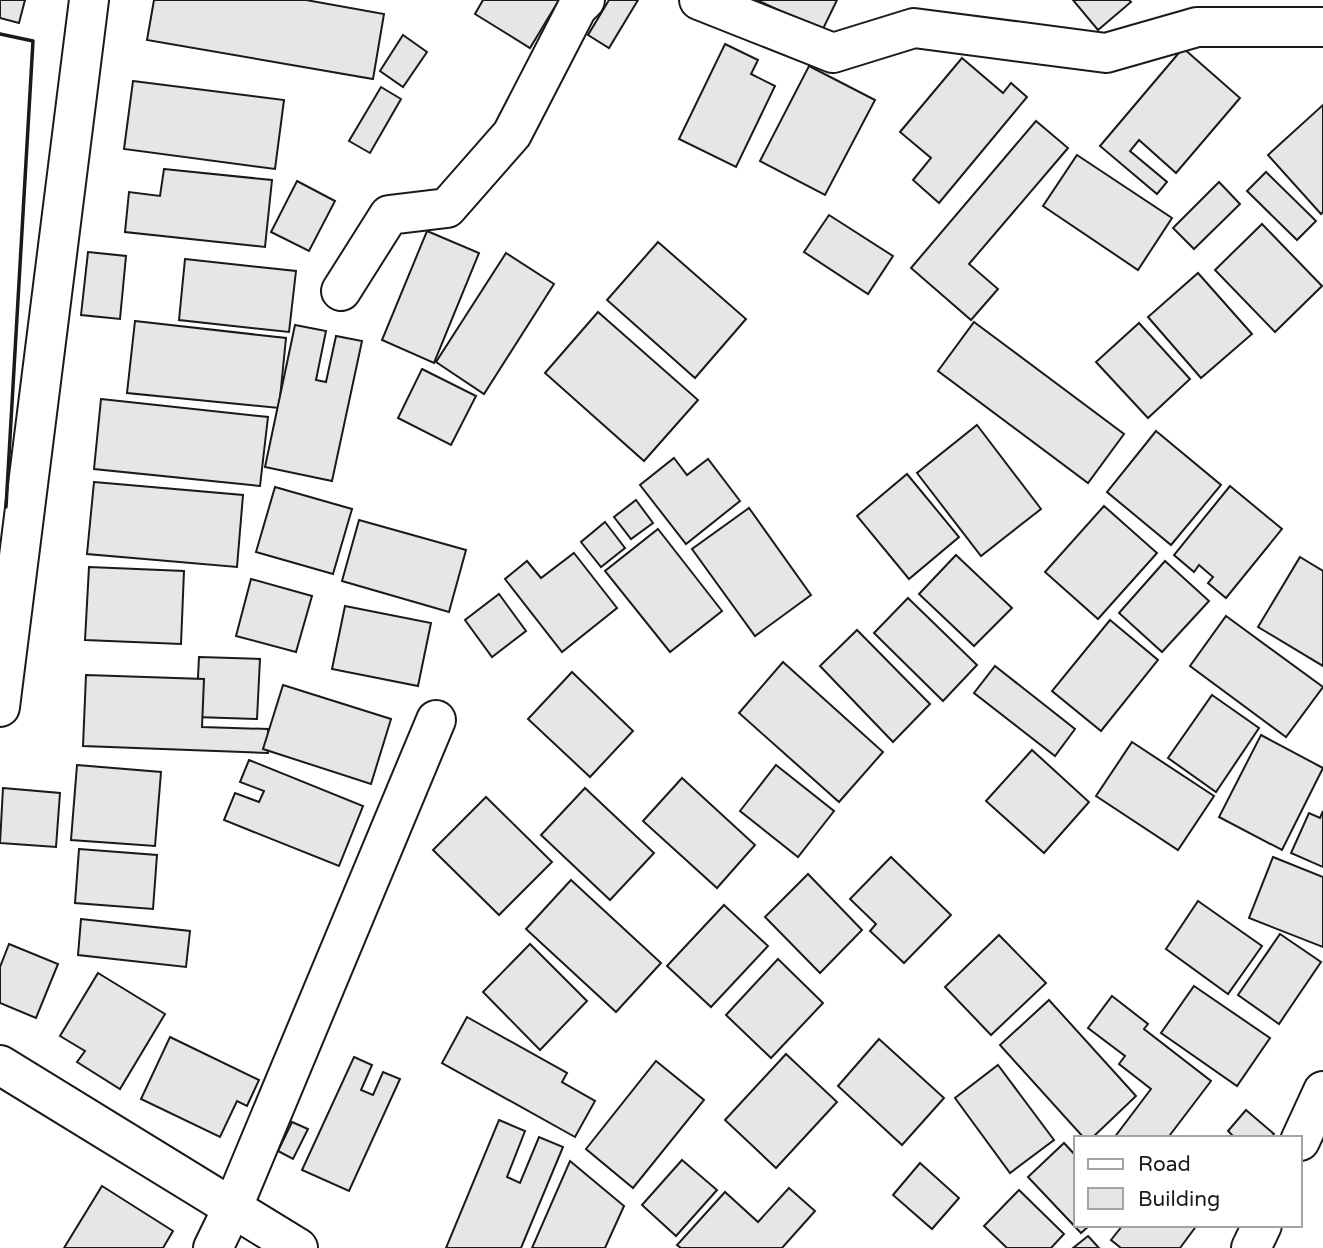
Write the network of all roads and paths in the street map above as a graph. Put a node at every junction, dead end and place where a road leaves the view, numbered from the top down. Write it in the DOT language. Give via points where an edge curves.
graph roads {
  1 [pos="89,0"];
  2 [pos="585,0"];
  3 [pos="699,0"];
  4 [pos="1318,0"];
  5 [pos="1323,8"];
  6 [pos="1323,27"];
  7 [pos="341,291"];
  8 [pos="0,707"];
  9 [pos="436,720"];
  10 [pos="0,1065"];
  11 [pos="1323,1091"];
  12 [pos="1302,1137"];
  13 [pos="233,1209"];
  14 [pos="1261,1227"];
  15 [pos="213,1248"];
  16 [pos="299,1248"];
  17 [pos="1251,1248"];
  1 -- 8 [label="street"];
  2 -- 7 [label="street" via="512,134 447,208 389,215"];
  3 -- 6 [label="street" via="833,53 914,28 1106,53 1197,27"];
  4 -- 5 [label="street"];
  9 -- 13 [label="street"];
  10 -- 13 [label="street"];
  11 -- 12 [label="street"];
  13 -- 15 [label="street"];
  13 -- 16 [label="street"];
  14 -- 17 [label="street"];
}
